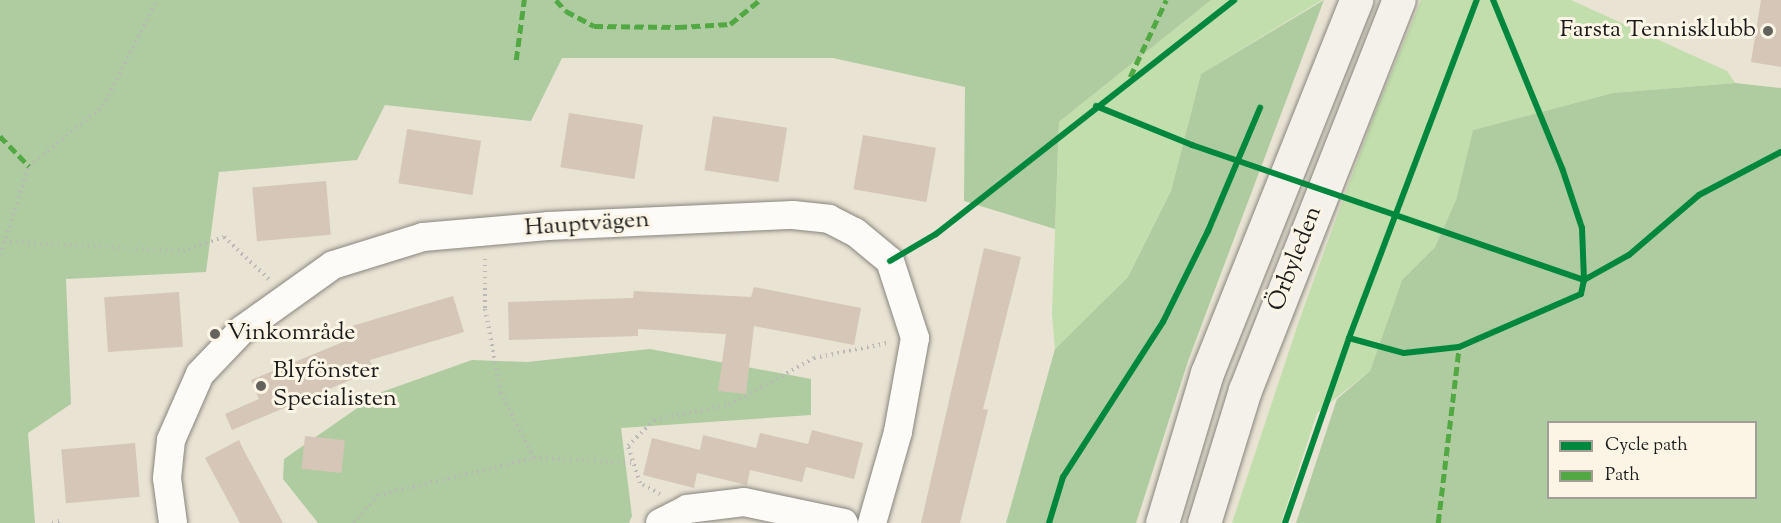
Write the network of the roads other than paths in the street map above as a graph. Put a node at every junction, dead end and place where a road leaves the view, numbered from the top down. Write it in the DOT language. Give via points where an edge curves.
graph roads {
  1 [pos="1356,0"];
  2 [pos="1399,0"];
  3 [pos="173,523"];
  4 [pos="660,523"];
  5 [pos="844,523"];
  6 [pos="872,523"];
  7 [pos="1162,523"];
  8 [pos="1204,523"];
  1 -- 7 [label="main road, Örbyleden" via="1207,373"];
  2 -- 8 [label="main road, Örbyleden" via="1245,390"];
  3 -- 6 [label="street, Hauptvägen" via="167,478 171,440 200,374 242,330 333,265 423,237 793,215 829,219 855,232 890,261 915,338 898,432"];
  4 -- 5 [label="street" via="687,508 744,502"];
}
